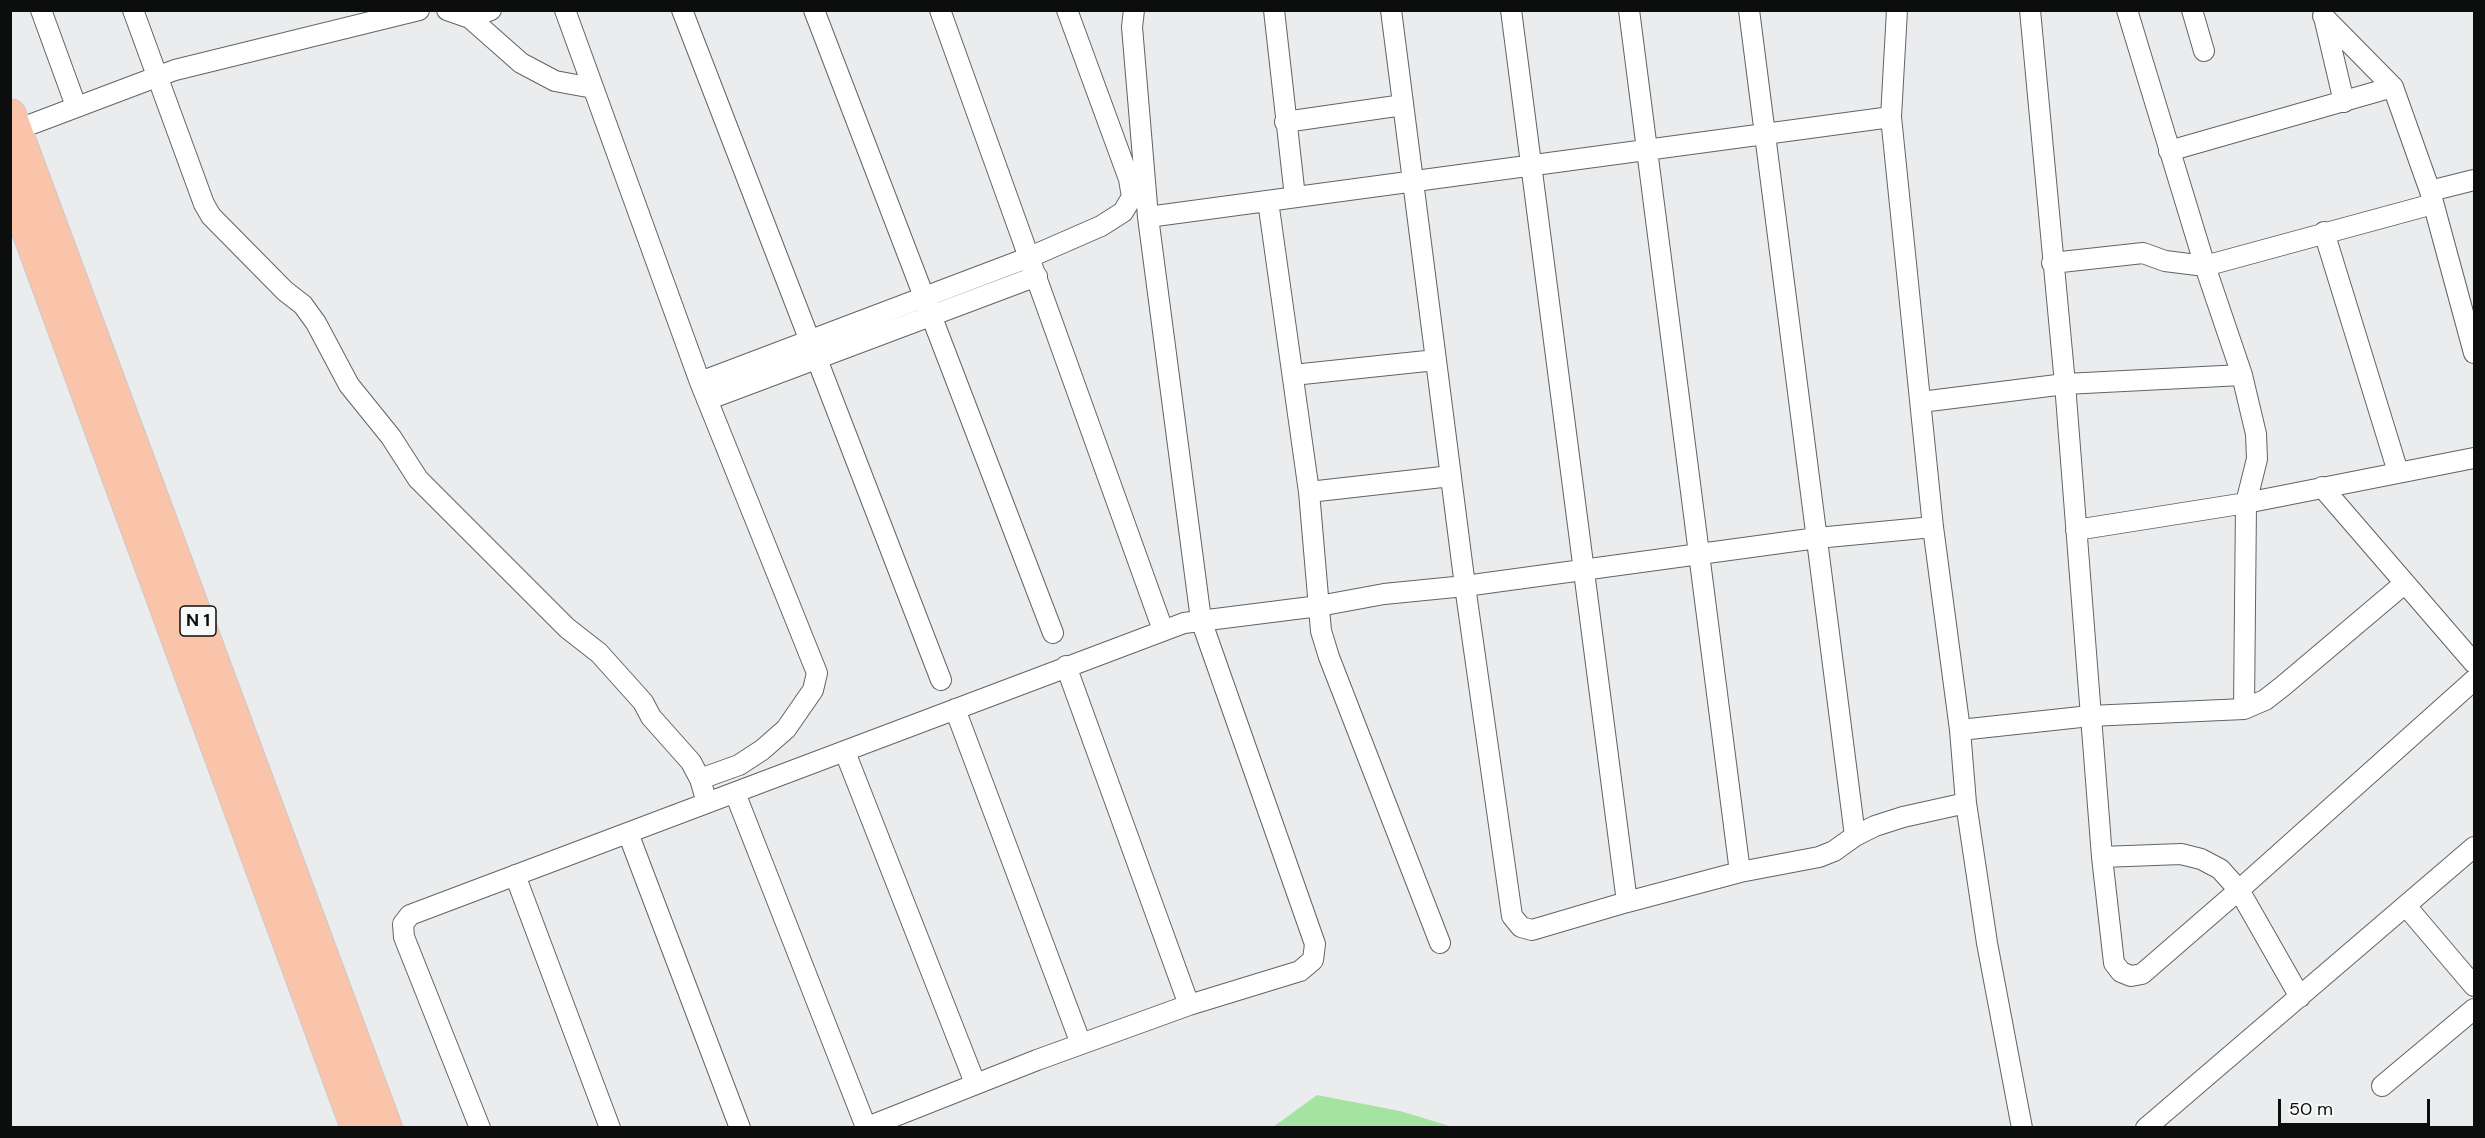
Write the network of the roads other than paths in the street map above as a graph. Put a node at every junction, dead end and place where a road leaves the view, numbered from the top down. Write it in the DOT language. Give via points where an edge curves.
graph roads {
  1 [pos="41,10"];
  2 [pos="133,10"];
  3 [pos="419,10"];
  4 [pos="447,10"];
  5 [pos="490,10"];
  6 [pos="565,10"];
  7 [pos="682,10"];
  8 [pos="814,10"];
  9 [pos="940,10"];
  10 [pos="1067,10"];
  11 [pos="1134,10"];
  12 [pos="1275,10"];
  13 [pos="1391,10"];
  14 [pos="1511,10"];
  15 [pos="1629,10"];
  16 [pos="1749,10"];
  17 [pos="2030,10"];
  18 [pos="2127,10"];
  19 [pos="2192,10"];
  20 [pos="1901,12"];
  21 [pos="2323,13"];
  22 [pos="470,18"];
  23 [pos="2204,51"];
  24 [pos="157,76"];
  25 [pos="2393,87"];
  26 [pos="593,88"];
  27 [pos="2344,102"];
  28 [pos="1403,105"];
  29 [pos="76,106"];
  30 [pos="1891,117"];
  31 [pos="13,122"];
  32 [pos="1286,122"];
  33 [pos="1765,134"];
  34 [pos="1647,150"];
  35 [pos="2169,151"];
  36 [pos="1531,166"];
  37 [pos="2475,180"];
  38 [pos="1414,181"];
  39 [pos="10,182"];
  40 [pos="1295,197"];
  41 [pos="2432,198"];
  42 [pos="1268,201"];
  43 [pos="1148,217"];
  44 [pos="2324,232"];
  45 [pos="2052,263"];
  46 [pos="1033,267"];
  47 [pos="2205,267"];
  48 [pos="927,306"];
  49 [pos="813,350"];
  50 [pos="2475,353"];
  51 [pos="1436,360"];
  52 [pos="1293,375"];
  53 [pos="2242,375"];
  54 [pos="2065,384"];
  55 [pos="704,391"];
  56 [pos="1921,402"];
  57 [pos="2471,464"];
  58 [pos="2398,472"];
  59 [pos="1451,476"];
  60 [pos="2322,487"];
  61 [pos="1309,492"];
  62 [pos="2246,503"];
  63 [pos="1933,527"];
  64 [pos="2076,530"];
  65 [pos="1817,538"];
  66 [pos="1699,554"];
  67 [pos="1584,569"];
  68 [pos="2404,583"];
  69 [pos="1465,586"];
  70 [pos="1319,606"];
  71 [pos="1202,620"];
  72 [pos="1163,630"];
  73 [pos="1053,633"];
  74 [pos="2475,663"];
  75 [pos="1066,666"];
  76 [pos="941,680"];
  77 [pos="2475,680"];
  78 [pos="955,709"];
  79 [pos="2244,709"];
  80 [pos="2090,716"];
  81 [pos="1960,730"];
  82 [pos="845,752"];
  83 [pos="700,779"];
  84 [pos="735,793"];
  85 [pos="707,803"];
  86 [pos="1966,803"];
  87 [pos="628,833"];
  88 [pos="1855,836"];
  89 [pos="2475,847"];
  90 [pos="2102,857"];
  91 [pos="1740,872"];
  92 [pos="515,874"];
  93 [pos="2239,890"];
  94 [pos="1627,902"];
  95 [pos="2406,906"];
  96 [pos="1440,943"];
  97 [pos="2475,986"];
  98 [pos="2300,997"];
  99 [pos="1189,1005"];
  100 [pos="2475,1009"];
  101 [pos="1081,1044"];
  102 [pos="975,1083"];
  103 [pos="2382,1086"];
  104 [pos="865,1127"];
  105 [pos="357,1128"];
  106 [pos="386,1128"];
  107 [pos="480,1128"];
  108 [pos="610,1128"];
  109 [pos="740,1128"];
  110 [pos="2022,1128"];
  111 [pos="2146,1128"];
  1 -- 29 [label="street"];
  2 -- 24 [label="street"];
  3 -- 24 [label="street"];
  4 -- 22 [label="street"];
  5 -- 22 [label="street"];
  6 -- 26 [label="street"];
  7 -- 49 [label="street"];
  8 -- 48 [label="street"];
  9 -- 46 [label="street"];
  10 -- 46 [label="street" via="1117,144 1132,197 1123,212"];
  11 -- 43 [label="street" via="1132,27"];
  12 -- 32 [label="street"];
  13 -- 28 [label="street"];
  14 -- 36 [label="street"];
  15 -- 34 [label="street"];
  16 -- 33 [label="street"];
  17 -- 45 [label="street"];
  18 -- 35 [label="street"];
  19 -- 23 [label="street"];
  20 -- 30 [label="street"];
  21 -- 25 [label="street"];
  21 -- 27 [label="street"];
  22 -- 26 [label="street" via="521,63 555,81"];
  24 -- 29 [label="street"];
  24 -- 83 [label="street" via="211,216 303,305 349,385 391,436 418,479 567,628 599,653 684,753"];
  25 -- 27 [label="street"];
  25 -- 41 [label="street"];
  26 -- 55 [label="street"];
  27 -- 35 [label="street"];
  28 -- 32 [label="street"];
  28 -- 38 [label="street"];
  29 -- 31 [label="street"];
  30 -- 33 [label="street"];
  30 -- 56 [label="street"];
  31 -- 106 [label="highway, N 1"];
  32 -- 40 [label="street"];
  33 -- 34 [label="street"];
  33 -- 65 [label="street"];
  34 -- 36 [label="street"];
  34 -- 66 [label="street"];
  35 -- 47 [label="street"];
  36 -- 38 [label="street"];
  36 -- 67 [label="street"];
  37 -- 41 [label="street"];
  38 -- 40 [label="street"];
  38 -- 51 [label="street"];
  39 -- 105 [label="highway, N 1"];
  40 -- 42 [label="street"];
  41 -- 44 [label="street"];
  41 -- 50 [label="street"];
  42 -- 43 [label="street"];
  42 -- 52 [label="street"];
  43 -- 71 [label="street"];
  44 -- 47 [label="street"];
  44 -- 58 [label="street"];
  45 -- 47 [label="street" via="2142,253"];
  45 -- 54 [label="street"];
  46 -- 48 [label="street"];
  46 -- 72 [label="street"];
  47 -- 53 [label="street"];
  48 -- 49 [label="street"];
  48 -- 73 [label="street"];
  49 -- 55 [label="street"];
  49 -- 76 [label="street"];
  51 -- 52 [label="street"];
  51 -- 59 [label="street"];
  52 -- 61 [label="street"];
  53 -- 54 [label="street"];
  53 -- 62 [label="street" via="2256,434 2257,459"];
  54 -- 56 [label="street"];
  54 -- 64 [label="street"];
  55 -- 83 [label="street" via="817,673 813,690 786,729 739,765"];
  56 -- 63 [label="street"];
  57 -- 58 [label="street"];
  58 -- 60 [label="street"];
  59 -- 61 [label="street"];
  59 -- 69 [label="street"];
  60 -- 62 [label="street"];
  60 -- 68 [label="street"];
  61 -- 70 [label="street"];
  62 -- 64 [label="street"];
  62 -- 79 [label="street"];
  63 -- 65 [label="street"];
  63 -- 81 [label="street"];
  64 -- 80 [label="street"];
  65 -- 66 [label="street"];
  65 -- 88 [label="street"];
  66 -- 67 [label="street"];
  66 -- 91 [label="street"];
  67 -- 69 [label="street"];
  67 -- 94 [label="street"];
  68 -- 74 [label="street"];
  68 -- 79 [label="street" via="2283,686"];
  69 -- 70 [label="street" via="1384,594"];
  69 -- 94 [label="street" via="1512,916 1521,927 1532,930"];
  70 -- 71 [label="street"];
  70 -- 96 [label="street" via="1329,657"];
  71 -- 72 [label="street"];
  71 -- 99 [label="street" via="1315,944 1313,960 1300,971"];
  72 -- 75 [label="street"];
  75 -- 78 [label="street"];
  75 -- 99 [label="street"];
  77 -- 93 [label="street"];
  78 -- 82 [label="street"];
  78 -- 101 [label="street"];
  79 -- 80 [label="street"];
  80 -- 81 [label="street"];
  80 -- 90 [label="street"];
  81 -- 86 [label="street"];
  82 -- 84 [label="street"];
  82 -- 102 [label="street"];
  83 -- 85 [label="street"];
  84 -- 85 [label="street"];
  84 -- 104 [label="street"];
  85 -- 87 [label="street"];
  86 -- 88 [label="street" via="1903,817"];
  86 -- 110 [label="street" via="1987,943"];
  87 -- 92 [label="street"];
  87 -- 109 [label="street"];
  88 -- 91 [label="street" via="1819,857"];
  89 -- 95 [label="street"];
  90 -- 93 [label="street" via="2191,856 2220,870"];
  90 -- 93 [label="street" via="2114,963 2131,976 2142,974"];
  91 -- 94 [label="street"];
  92 -- 107 [label="street" via="410,915 403,924 404,937"];
  92 -- 108 [label="street"];
  93 -- 98 [label="street"];
  95 -- 97 [label="street"];
  95 -- 98 [label="street"];
  98 -- 111 [label="street"];
  99 -- 101 [label="street"];
  100 -- 103 [label="street"];
  101 -- 102 [label="street"];
  102 -- 104 [label="street"];
}
